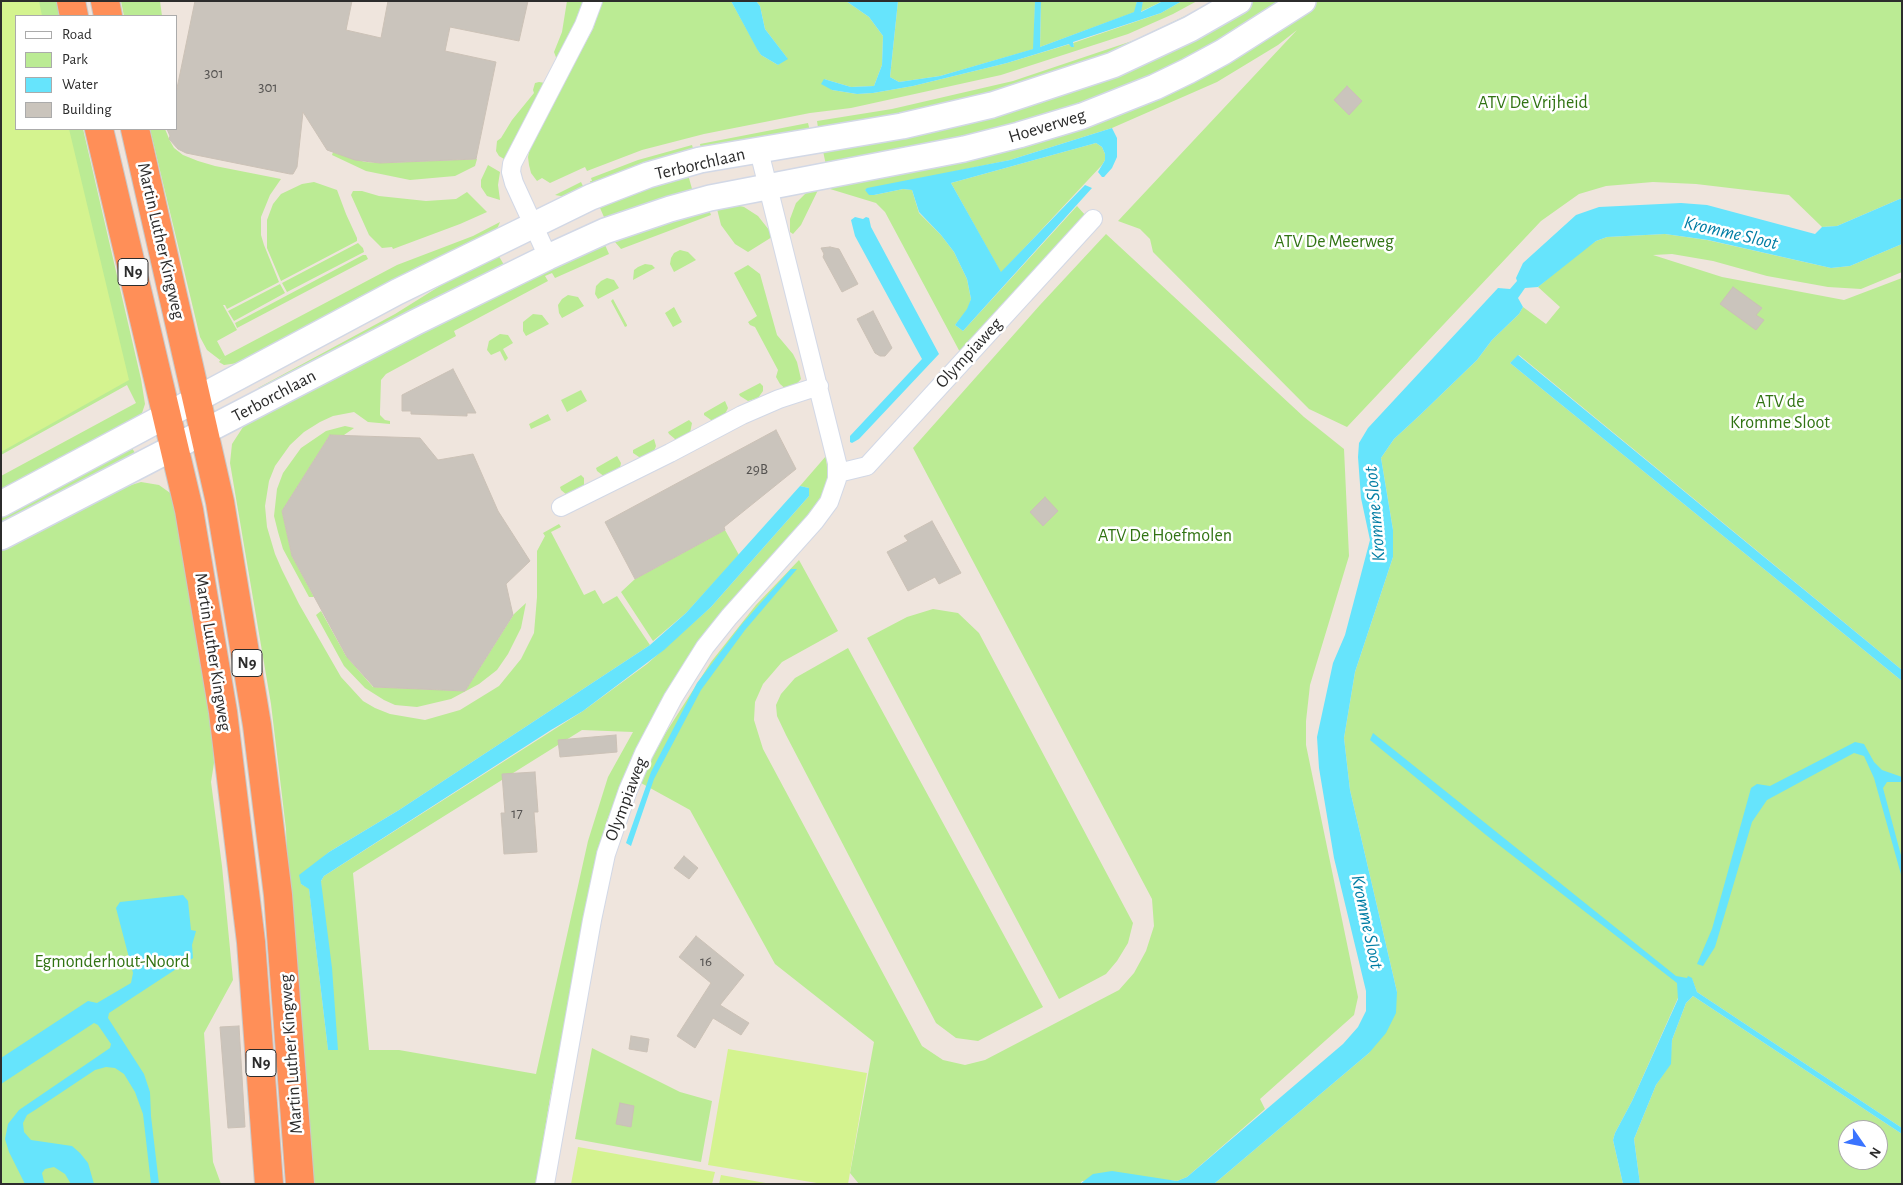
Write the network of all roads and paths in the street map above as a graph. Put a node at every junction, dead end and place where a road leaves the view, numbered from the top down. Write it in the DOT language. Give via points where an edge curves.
graph roads {
  1 [pos="71,1"];
  2 [pos="105,1"];
  3 [pos="593,1"];
  4 [pos="1239,1"];
  5 [pos="1303,1"];
  6 [pos="74,15"];
  7 [pos="108,15"];
  8 [pos="99,130"];
  9 [pos="135,130"];
  10 [pos="759,150"];
  11 [pos="768,186"];
  12 [pos="1092,219"];
  13 [pos="533,225"];
  14 [pos="548,257"];
  15 [pos="818,386"];
  16 [pos="198,400"];
  17 [pos="166,416"];
  18 [pos="205,432"];
  19 [pos="174,448"];
  20 [pos="838,473"];
  21 [pos="1,504"];
  22 [pos="562,506"];
  23 [pos="1,538"];
  24 [pos="251,942"];
  25 [pos="241,1004"];
  26 [pos="260,1179"];
  27 [pos="300,1184"];
  28 [pos="545,1184"];
  1 -- 6 [label="highway"];
  2 -- 7 [label="highway"];
  3 -- 13 [label="street" via="584,25 512,164 514,183"];
  4 -- 10 [label="main road, Hoeverweg" via="1190,29 1113,65 1011,100 936,119"];
  5 -- 11 [label="main road, Hoeverweg" via="1188,71 1082,116 964,149"];
  8 -- 17 [label="highway, Martin Luther Kingweg / N9"];
  9 -- 16 [label="highway, Martin Luther Kingweg / N9"];
  10 -- 11 [label="street, Terborchlaan"];
  10 -- 13 [label="main road, Terborchlaan" via="700,160 648,175 591,197"];
  11 -- 14 [label="main road, Terborchlaan" via="655,214 605,231"];
  11 -- 15 [label="street, Olympiaweg"];
  12 -- 20 [label="street, Olympiaweg" via="867,466"];
  13 -- 14 [label="street"];
  13 -- 16 [label="main road, Terborchlaan" via="397,292"];
  14 -- 18 [label="main road, Terborchlaan"];
  15 -- 20 [label="street, Olympiaweg"];
  15 -- 22 [label="street" via="742,415"];
  16 -- 17 [label="main road, Terborchlaan"];
  16 -- 18 [label="highway, Martin Luther Kingweg / N9"];
  17 -- 19 [label="highway, Martin Luther Kingweg / N9"];
  17 -- 21 [label="main road, Terborchlaan"];
  18 -- 19 [label="main road, Terborchlaan"];
  18 -- 27 [label="highway, Martin Luther Kingweg / N9" via="257,725 269,815 282,936"];
  19 -- 23 [label="main road, Terborchlaan"];
  19 -- 24 [label="highway, Martin Luther Kingweg / N9" via="198,557 223,712"];
  20 -- 28 [label="street, Olympiaweg" via="824,511 729,617 687,674 644,753 628,790 606,854 592,920"];
  24 -- 25 [label="highway, N9"];
  24 -- 26 [label="highway, Martin Luther Kingweg / N9"];
}
